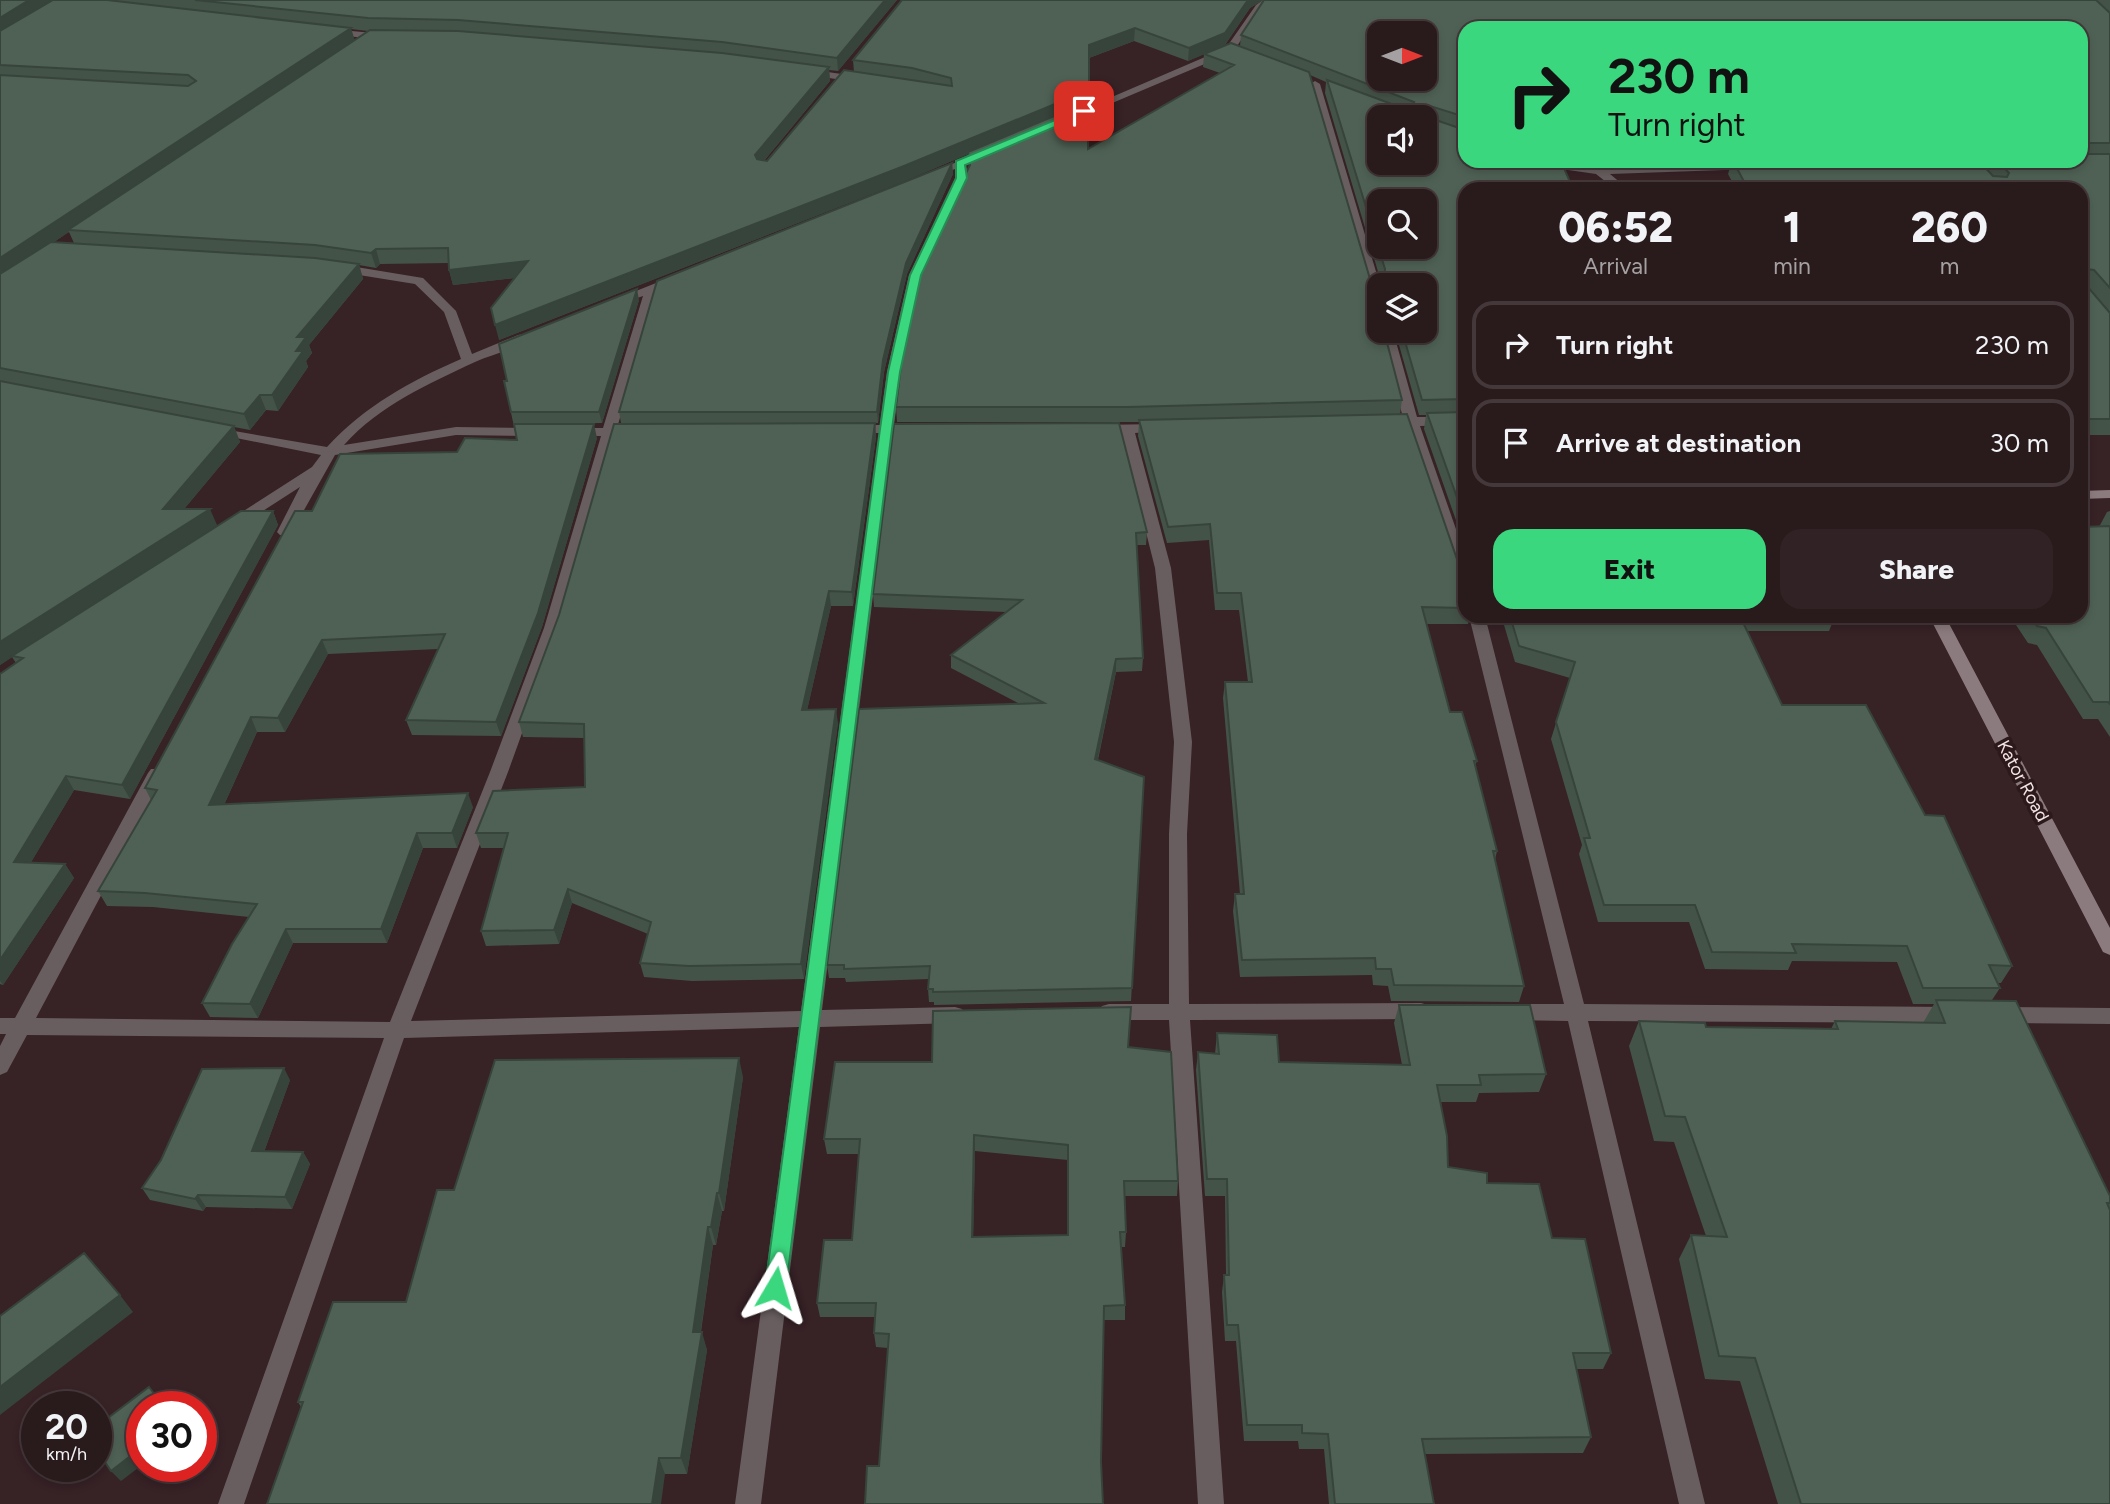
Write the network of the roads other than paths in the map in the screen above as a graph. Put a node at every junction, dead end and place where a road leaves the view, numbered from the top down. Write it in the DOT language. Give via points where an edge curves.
graph roads {
  1 [pos="1269,0"];
  2 [pos="315,30"];
  3 [pos="370,37"];
  4 [pos="396,37"];
  5 [pos="359,44"];
  6 [pos="1230,50"];
  7 [pos="1242,55"];
  8 [pos="791,70"];
  9 [pos="848,73"];
  10 [pos="1303,79"];
  11 [pos="871,81"];
  12 [pos="1315,84"];
  13 [pos="835,88"];
  14 [pos="1328,89"];
  15 [pos="1059,121"];
  16 [pos="997,148"];
  17 [pos="960,163"];
  18 [pos="1578,168"];
  19 [pos="1701,168"];
  20 [pos="1600,171"];
  21 [pos="923,179"];
  22 [pos="1613,182"];
  23 [pos="320,266"];
  24 [pos="1370,273"];
  25 [pos="690,274"];
  26 [pos="652,289"];
  27 [pos="599,308"];
  28 [pos="539,332"];
  29 [pos="1390,343"];
  30 [pos="468,361"];
  31 [pos="1411,421"];
  32 [pos="1458,421"];
  33 [pos="1371,422"];
  34 [pos="206,428"];
  35 [pos="1181,428"];
  36 [pos="830,429"];
  37 [pos="886,429"];
  38 [pos="926,429"];
  39 [pos="1087,429"];
  40 [pos="1127,429"];
  41 [pos="608,432"];
  42 [pos="649,432"];
  43 [pos="329,452"];
  44 [pos="318,470"];
  45 [pos="2110,494"];
  46 [pos="2088,495"];
  47 [pos="216,535"];
  48 [pos="279,542"];
  49 [pos="1458,558"];
  50 [pos="1480,623"];
  51 [pos="1941,623"];
  52 [pos="164,760"];
  53 [pos="2110,947"];
  54 [pos="1179,1011"];
  55 [pos="1439,1012"];
  56 [pos="1494,1012"];
  57 [pos="1576,1012"];
  58 [pos="1083,1013"];
  59 [pos="974,1015"];
  60 [pos="2110,1016"];
  61 [pos="810,1018"];
  62 [pos="0,1026"];
  63 [pos="22,1026"];
  64 [pos="397,1030"];
  65 [pos="0,1066"];
  66 [pos="231,1504"];
  67 [pos="748,1504"];
  68 [pos="1211,1504"];
  69 [pos="1692,1504"];
  1 -- 6 [label="street" via="1259,7"];
  2 -- 3 [label="street"];
  3 -- 4 [label="street"];
  3 -- 5 [label="street"];
  6 -- 7 [label="street"];
  6 -- 15 [label="street"];
  8 -- 9 [label="street"];
  9 -- 11 [label="street"];
  9 -- 13 [label="street"];
  10 -- 12 [label="street"];
  12 -- 14 [label="street"];
  12 -- 24 [label="street"];
  16 -- 17 [label="street"];
  17 -- 21 [label="street"];
  17 -- 37 [label="street" via="961,178 915,275"];
  18 -- 20 [label="street"];
  19 -- 20 [label="street"];
  20 -- 22 [label="street"];
  23 -- 30 [label="street" via="419,281 450,311"];
  25 -- 26 [label="street"];
  26 -- 27 [label="street"];
  26 -- 41 [label="street"];
  28 -- 30 [label="street"];
  29 -- 31 [label="street"];
  30 -- 43 [label="street" via="437,373 363,417"];
  31 -- 32 [label="street"];
  31 -- 33 [label="street"];
  31 -- 49 [label="street"];
  34 -- 43 [label="street"];
  35 -- 40 [label="street"];
  36 -- 37 [label="street"];
  37 -- 38 [label="street"];
  37 -- 61 [label="street"];
  39 -- 40 [label="street"];
  40 -- 54 [label="street" via="1163,568 1183,743 1178,834"];
  41 -- 42 [label="street"];
  41 -- 43 [label="street" via="456,431"];
  41 -- 64 [label="street" via="552,628"];
  43 -- 44 [label="street"];
  44 -- 47 [label="street"];
  44 -- 48 [label="street"];
  45 -- 46 [label="main road"];
  50 -- 57 [label="street"];
  51 -- 53 [label="main road, Kator Road"];
  52 -- 63 [label="street"];
  54 -- 55 [label="street"];
  54 -- 58 [label="street"];
  54 -- 68 [label="street"];
  56 -- 57 [label="street"];
  57 -- 60 [label="street"];
  57 -- 69 [label="street"];
  59 -- 61 [label="street"];
  61 -- 64 [label="street"];
  61 -- 67 [label="street"];
  62 -- 63 [label="street"];
  63 -- 64 [label="street"];
  63 -- 65 [label="street"];
  64 -- 66 [label="street"];
}
